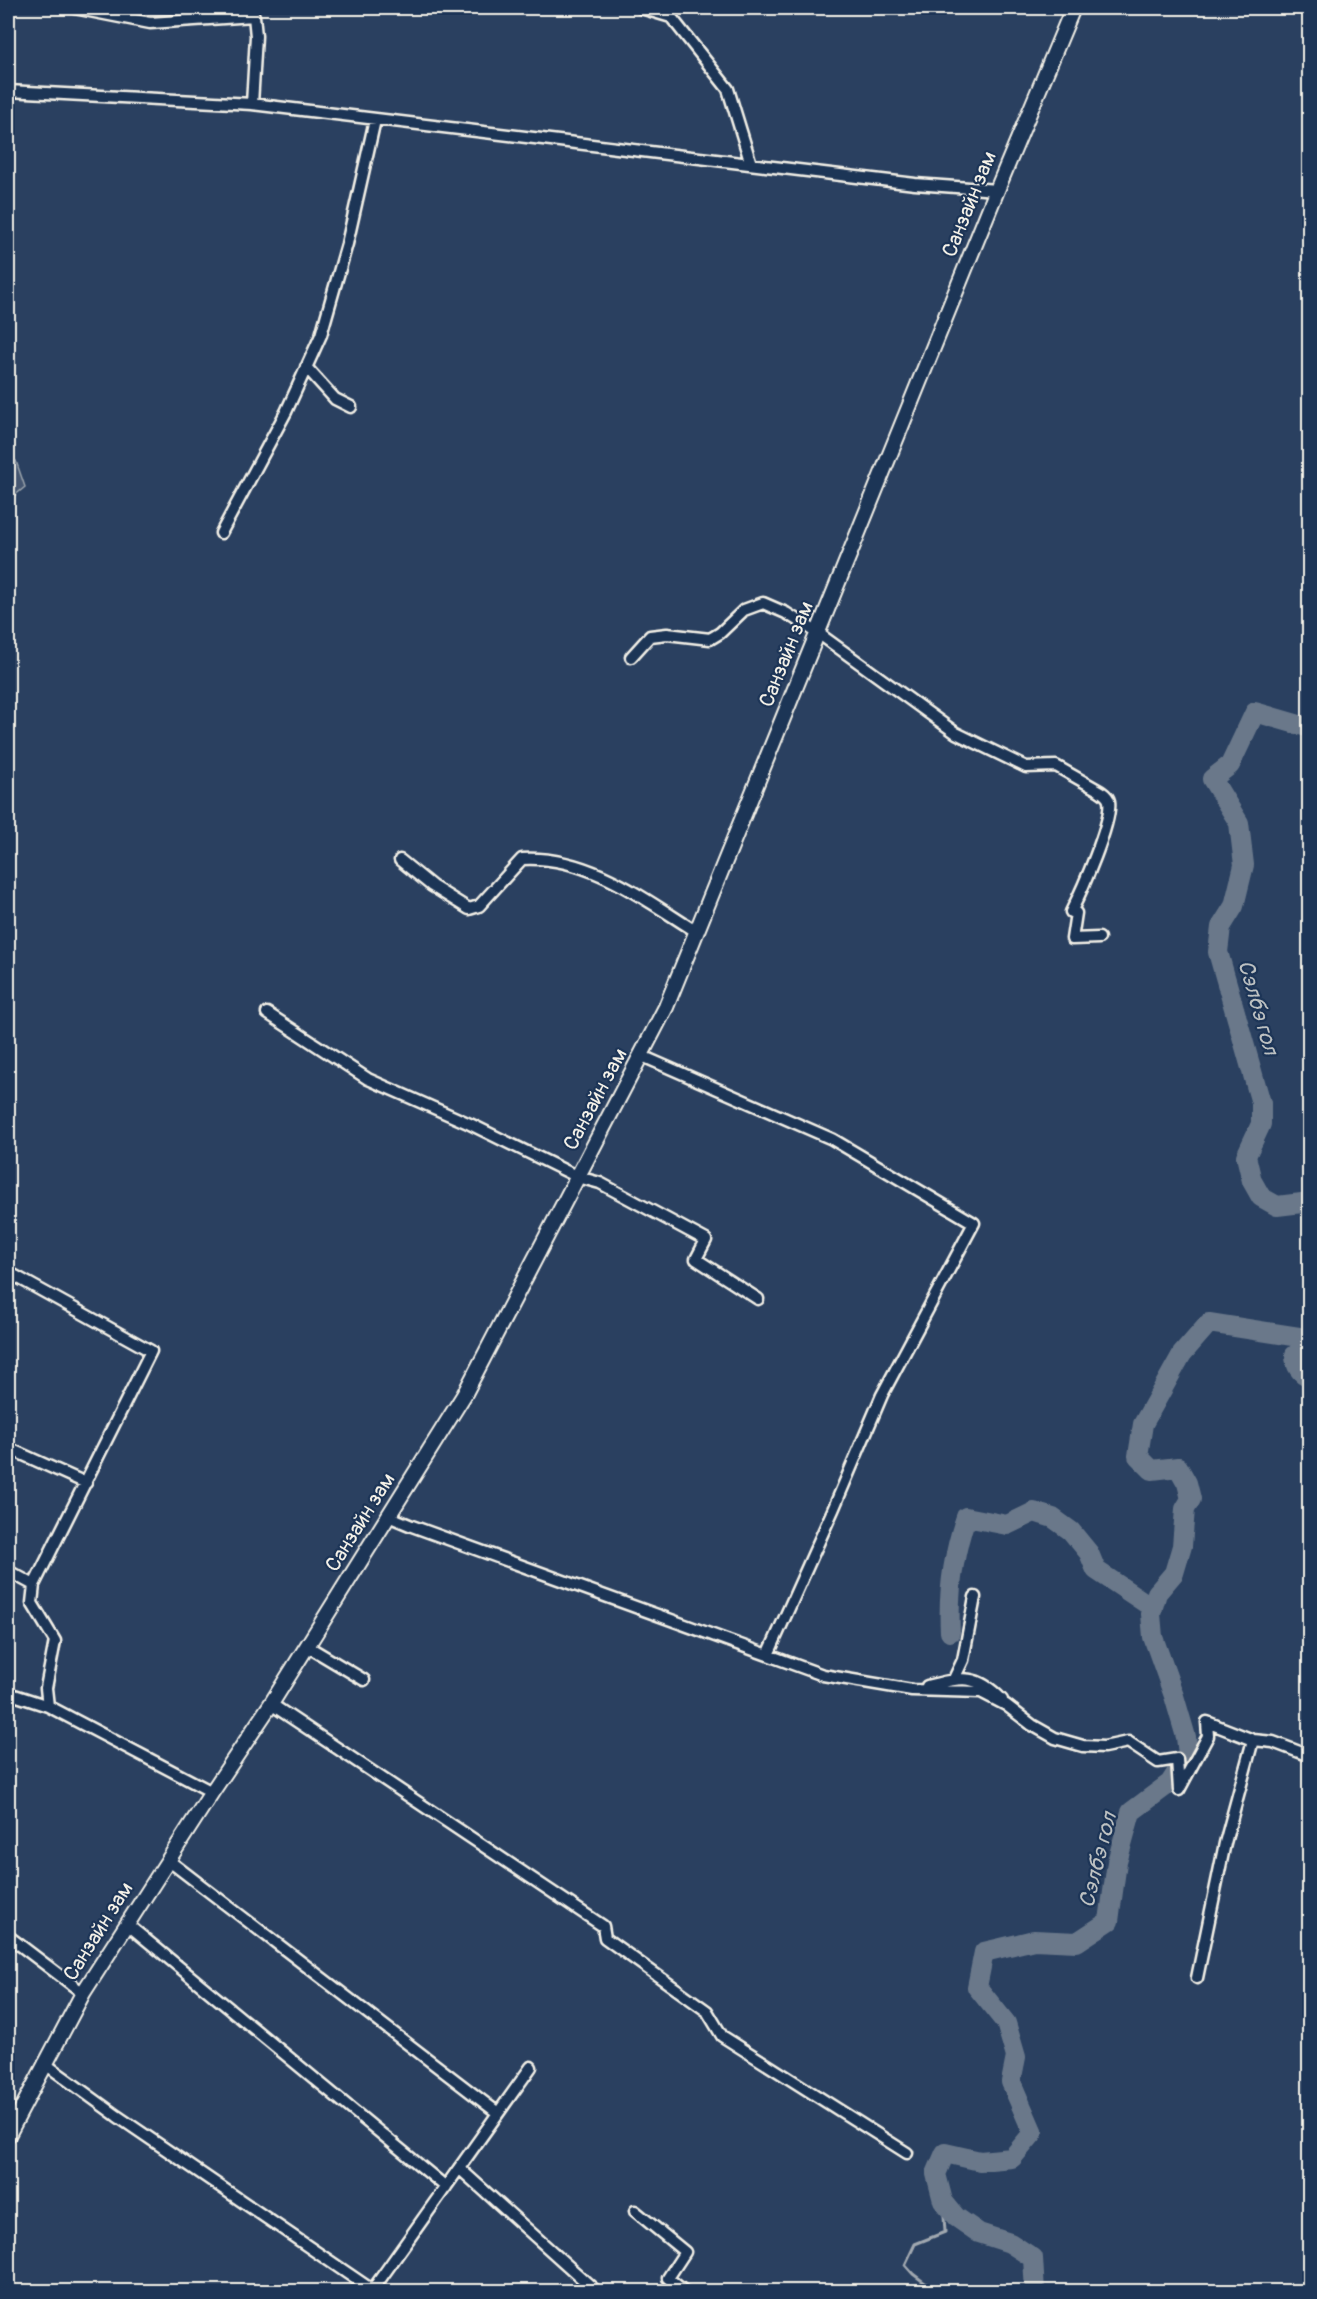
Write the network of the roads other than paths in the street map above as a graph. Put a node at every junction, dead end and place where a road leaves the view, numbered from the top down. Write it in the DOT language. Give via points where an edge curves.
graph roads {
  1 [pos="74,8"];
  2 [pos="641,8"];
  3 [pos="1073,8"];
  4 [pos="671,12"];
  5 [pos="8,91"];
  6 [pos="252,104"];
  7 [pos="375,120"];
  8 [pos="751,164"];
  9 [pos="997,190"];
  10 [pos="306,367"];
  11 [pos="351,407"];
  12 [pos="221,532"];
  13 [pos="818,633"];
  14 [pos="631,657"];
  15 [pos="400,860"];
  16 [pos="697,932"];
  17 [pos="1099,938"];
  18 [pos="267,1013"];
  19 [pos="642,1056"];
  20 [pos="578,1177"];
  21 [pos="8,1272"];
  22 [pos="759,1299"];
  23 [pos="8,1448"];
  24 [pos="86,1484"];
  25 [pos="388,1516"];
  26 [pos="8,1571"];
  27 [pos="34,1585"];
  28 [pos="975,1597"];
  29 [pos="308,1646"];
  30 [pos="768,1655"];
  31 [pos="954,1679"];
  32 [pos="364,1680"];
  33 [pos="912,1690"];
  34 [pos="8,1693"];
  35 [pos="271,1704"];
  36 [pos="1006,1705"];
  37 [pos="48,1706"];
  38 [pos="1253,1740"];
  39 [pos="1310,1756"];
  40 [pos="212,1792"];
  41 [pos="168,1860"];
  42 [pos="127,1924"];
  43 [pos="8,1936"];
  44 [pos="1197,1978"];
  45 [pos="83,1993"];
  46 [pos="44,2063"];
  47 [pos="531,2067"];
  48 [pos="498,2113"];
  49 [pos="8,2135"];
  50 [pos="907,2153"];
  51 [pos="459,2169"];
  52 [pos="446,2187"];
  53 [pos="635,2211"];
  54 [pos="372,2291"];
  55 [pos="597,2292"];
  56 [pos="685,2292"];
  1 -- 6 [label="street" via="150,23 254,16"];
  2 -- 4 [label="street"];
  3 -- 9 [label="main road, Санзайн зам"];
  4 -- 8 [label="street" via="728,89"];
  5 -- 6 [label="street"];
  6 -- 7 [label="street"];
  7 -- 8 [label="street"];
  7 -- 10 [label="street" via="347,244 321,335"];
  8 -- 9 [label="street"];
  9 -- 13 [label="main road, Санзайн зам"];
  10 -- 11 [label="street" via="335,399"];
  10 -- 12 [label="street"];
  13 -- 14 [label="street" via="764,603 744,610 710,639 650,636"];
  13 -- 16 [label="main road, Санзайн зам"];
  13 -- 17 [label="street" via="956,733 1026,767 1056,766 1106,795 1110,803 1104,829 1086,883 1071,912 1076,913 1072,939"];
  15 -- 16 [label="street" via="469,909 479,906 522,859 568,864 610,879"];
  16 -- 19 [label="main road, Санзайн зам"];
  18 -- 20 [label="street" via="368,1078"];
  19 -- 20 [label="main road, Санзайн зам"];
  19 -- 30 [label="street" via="832,1138 974,1223 882,1395"];
  20 -- 22 [label="street" via="600,1183 706,1240 696,1259"];
  20 -- 25 [label="main road, Санзайн зам" via="464,1395"];
  21 -- 24 [label="street" via="152,1351"];
  23 -- 24 [label="street"];
  24 -- 27 [label="street"];
  25 -- 29 [label="main road, Санзайн зам"];
  25 -- 30 [label="street"];
  26 -- 27 [label="street"];
  27 -- 37 [label="street" via="32,1603 55,1641 46,1688"];
  28 -- 31 [label="street" via="965,1649"];
  29 -- 32 [label="street"];
  29 -- 35 [label="main road, Санзайн зам"];
  30 -- 33 [label="street" via="823,1675"];
  31 -- 33 [label="street"];
  31 -- 36 [label="street" via="980,1683 993,1690"];
  33 -- 36 [label="street" via="981,1692"];
  34 -- 37 [label="street"];
  35 -- 40 [label="main road, Санзайн зам"];
  35 -- 50 [label="street" via="603,1926 605,1938 707,2011 722,2036"];
  36 -- 38 [label="street" via="1055,1738 1083,1746 1128,1742 1158,1762 1177,1758 1179,1790 1208,1736 1207,1722"];
  37 -- 40 [label="street"];
  38 -- 39 [label="street" via="1273,1742"];
  38 -- 44 [label="street" via="1225,1843"];
  40 -- 41 [label="main road, Санзайн зам"];
  41 -- 42 [label="main road, Санзайн зам"];
  41 -- 48 [label="street"];
  42 -- 45 [label="main road, Санзайн зам"];
  42 -- 52 [label="street"];
  43 -- 45 [label="street"];
  45 -- 46 [label="main road, Санзайн зам"];
  46 -- 49 [label="main road, Санзайн зам"];
  46 -- 54 [label="street"];
  47 -- 48 [label="street"];
  48 -- 51 [label="street"];
  51 -- 52 [label="street"];
  51 -- 55 [label="street"];
  52 -- 54 [label="street"];
  53 -- 56 [label="street" via="685,2252 668,2278"];
}
